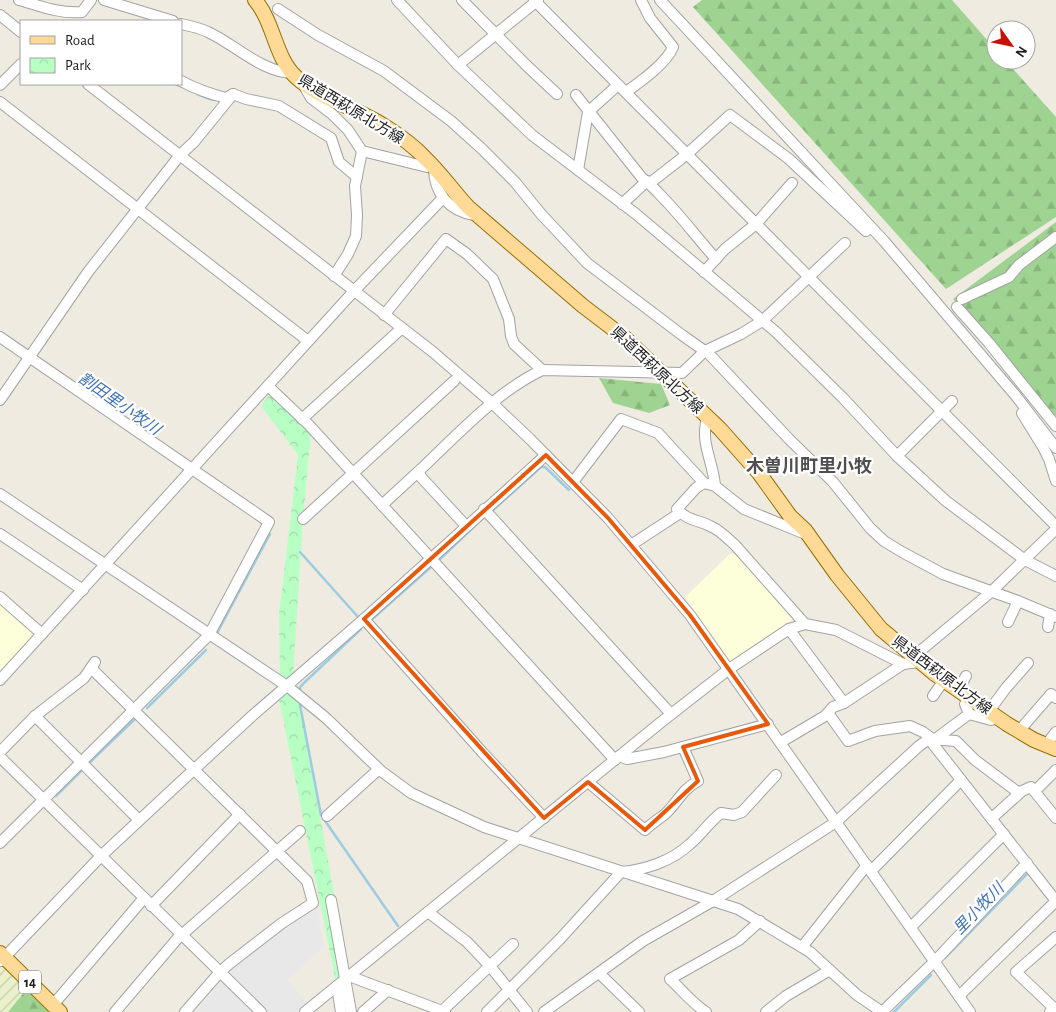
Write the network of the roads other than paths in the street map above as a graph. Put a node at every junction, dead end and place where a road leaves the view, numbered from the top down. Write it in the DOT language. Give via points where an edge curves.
graph roads {
  1 [pos="19,0"];
  2 [pos="91,0"];
  3 [pos="104,0"];
  4 [pos="255,0"];
  5 [pos="285,0"];
  6 [pos="397,0"];
  7 [pos="462,0"];
  8 [pos="642,0"];
  9 [pos="660,0"];
  10 [pos="536,1"];
  11 [pos="278,9"];
  12 [pos="0,15"];
  13 [pos="170,20"];
  14 [pos="268,21"];
  15 [pos="182,24"];
  16 [pos="20,31"];
  17 [pos="497,35"];
  18 [pos="20,65"];
  19 [pos="458,65"];
  20 [pos="297,78"];
  21 [pos="182,82"];
  22 [pos="0,85"];
  23 [pos="89,85"];
  24 [pos="622,88"];
  25 [pos="232,94"];
  26 [pos="557,94"];
  27 [pos="576,95"];
  28 [pos="0,102"];
  29 [pos="588,112"];
  30 [pos="362,151"];
  31 [pos="180,155"];
  32 [pos="686,155"];
  33 [pos="433,167"];
  34 [pos="578,170"];
  35 [pos="358,176"];
  36 [pos="648,182"];
  37 [pos="792,183"];
  38 [pos="442,199"];
  39 [pos="622,204"];
  40 [pos="137,208"];
  41 [pos="478,216"];
  42 [pos="756,224"];
  43 [pos="1056,237"];
  44 [pos="884,241"];
  45 [pos="845,243"];
  46 [pos="716,259"];
  47 [pos="704,272"];
  48 [pos="334,276"];
  49 [pos="809,277"];
  50 [pos="354,291"];
  51 [pos="384,315"];
  52 [pos="762,321"];
  53 [pos="402,328"];
  54 [pos="0,337"];
  55 [pos="308,341"];
  56 [pos="705,351"];
  57 [pos="30,357"];
  58 [pos="542,370"];
  59 [pos="662,372"];
  60 [pos="454,381"];
  61 [pos="268,386"];
  62 [pos="1016,396"];
  63 [pos="0,400"];
  64 [pos="952,401"];
  65 [pos="492,404"];
  66 [pos="942,411"];
  67 [pos="707,418"];
  68 [pos="302,419"];
  69 [pos="1056,426"];
  70 [pos="1056,448"];
  71 [pos="546,455"];
  72 [pos="896,456"];
  73 [pos="192,470"];
  74 [pos="419,471"];
  75 [pos="353,473"];
  76 [pos="1056,481"];
  77 [pos="573,482"];
  78 [pos="710,484"];
  79 [pos="0,495"];
  80 [pos="382,504"];
  81 [pos="484,509"];
  82 [pos="680,513"];
  83 [pos="302,518"];
  84 [pos="466,526"];
  85 [pos="1056,528"];
  86 [pos="0,534"];
  87 [pos="809,536"];
  88 [pos="630,544"];
  89 [pos="431,558"];
  90 [pos="1025,560"];
  91 [pos="106,565"];
  92 [pos="1056,576"];
  93 [pos="83,590"];
  94 [pos="991,592"];
  95 [pos="0,597"];
  96 [pos="1018,601"];
  97 [pos="1053,615"];
  98 [pos="364,619"];
  99 [pos="1008,622"];
  100 [pos="805,624"];
  101 [pos="1048,627"];
  102 [pos="789,629"];
  103 [pos="42,634"];
  104 [pos="209,635"];
  105 [pos="912,661"];
  106 [pos="1028,663"];
  107 [pos="729,669"];
  108 [pos="966,676"];
  109 [pos="0,680"];
  110 [pos="944,680"];
  111 [pos="287,686"];
  112 [pos="964,693"];
  113 [pos="933,696"];
  114 [pos="1056,698"];
  115 [pos="844,703"];
  116 [pos="136,708"];
  117 [pos="828,713"];
  118 [pos="671,714"];
  119 [pos="969,714"];
  120 [pos="994,715"];
  121 [pos="35,716"];
  122 [pos="768,724"];
  123 [pos="1019,731"];
  124 [pos="1056,732"];
  125 [pos="931,739"];
  126 [pos="781,742"];
  127 [pos="683,747"];
  128 [pos="1051,747"];
  129 [pos="0,752"];
  130 [pos="0,757"];
  131 [pos="617,758"];
  132 [pos="81,762"];
  133 [pos="196,767"];
  134 [pos="380,769"];
  135 [pos="1056,770"];
  136 [pos="776,775"];
  137 [pos="961,780"];
  138 [pos="588,782"];
  139 [pos="1035,791"];
  140 [pos="1019,793"];
  141 [pos="44,799"];
  142 [pos="240,814"];
  143 [pos="327,816"];
  144 [pos="544,818"];
  145 [pos="992,818"];
  146 [pos="1056,818"];
  147 [pos="139,820"];
  148 [pos="836,822"];
  149 [pos="300,832"];
  150 [pos="1004,834"];
  151 [pos="518,839"];
  152 [pos="0,843"];
  153 [pos="280,849"];
  154 [pos="101,856"];
  155 [pos="1027,863"];
  156 [pos="869,868"];
  157 [pos="621,872"];
  158 [pos="1053,889"];
  159 [pos="331,900"];
  160 [pos="712,901"];
  161 [pos="147,902"];
  162 [pos="428,912"];
  163 [pos="760,921"];
  164 [pos="911,927"];
  165 [pos="181,935"];
  166 [pos="1056,937"];
  167 [pos="513,944"];
  168 [pos="802,947"];
  169 [pos="2,957"];
  170 [pos="934,960"];
  171 [pos="490,966"];
  172 [pos="830,970"];
  173 [pos="220,972"];
  174 [pos="599,973"];
  175 [pos="344,980"];
  176 [pos="388,990"];
  177 [pos="510,990"];
  178 [pos="959,996"];
  179 [pos="58,1010"];
  180 [pos="1053,1010"];
  181 [pos="115,1012"];
  182 [pos="185,1012"];
  183 [pos="260,1012"];
  184 [pos="305,1012"];
  185 [pos="341,1012"];
  186 [pos="351,1012"];
  187 [pos="363,1012"];
  188 [pos="443,1012"];
  189 [pos="487,1012"];
  190 [pos="527,1012"];
  191 [pos="544,1012"];
  192 [pos="639,1012"];
  193 [pos="706,1012"];
  194 [pos="766,1012"];
  195 [pos="882,1012"];
  196 [pos="970,1012"];
  1 -- 2 [label="street" via="64,12 82,12"];
  3 -- 13 [label="street"];
  4 -- 14 [label="main road, 県道西萩原北方線"];
  5 -- 11 [label="street"];
  6 -- 19 [label="street"];
  7 -- 17 [label="street"];
  8 -- 24 [label="street" via="650,18 673,47 649,75"];
  9 -- 44 [label="street"];
  10 -- 17 [label="street"];
  10 -- 24 [label="street"];
  11 -- 14 [label="street"];
  11 -- 56 [label="street" via="384,72 451,122 515,182 588,263"];
  12 -- 16 [label="street"];
  14 -- 20 [label="main road, 県道西萩原北方線" via="286,66"];
  15 -- 20 [label="street" via="206,31 255,61"];
  17 -- 19 [label="street"];
  17 -- 26 [label="street"];
  18 -- 22 [label="street"];
  19 -- 34 [label="street" via="532,135"];
  20 -- 30 [label="street" via="310,98 348,130"];
  20 -- 33 [label="main road, 県道西萩原北方線" via="385,126 410,144"];
  21 -- 25 [label="street" via="197,90 226,98"];
  23 -- 31 [label="street"];
  24 -- 29 [label="street"];
  24 -- 32 [label="street"];
  25 -- 31 [label="street"];
  25 -- 35 [label="street" via="278,106 330,138 338,162"];
  27 -- 29 [label="street"];
  28 -- 40 [label="street"];
  29 -- 34 [label="street"];
  29 -- 36 [label="street"];
  30 -- 33 [label="street"];
  30 -- 35 [label="street"];
  31 -- 40 [label="street"];
  31 -- 48 [label="street"];
  32 -- 36 [label="street"];
  32 -- 42 [label="street"];
  32 -- 44 [label="street" via="730,115 789,159 872,237"];
  33 -- 38 [label="street"];
  33 -- 41 [label="main road, 県道西萩原北方線"];
  34 -- 39 [label="street"];
  35 -- 48 [label="street" via="355,186 356,236"];
  36 -- 39 [label="street"];
  36 -- 46 [label="street"];
  37 -- 42 [label="street"];
  38 -- 41 [label="street"];
  38 -- 50 [label="street"];
  39 -- 47 [label="street"];
  40 -- 55 [label="street"];
  40 -- 57 [label="street"];
  41 -- 59 [label="main road, 県道西萩原北方線" via="583,306 626,338"];
  42 -- 46 [label="street"];
  42 -- 49 [label="street"];
  43 -- 69 [label="street" via="1019,265 1009,277 959,303"];
  44 -- 62 [label="street"];
  45 -- 49 [label="street"];
  46 -- 47 [label="street"];
  47 -- 52 [label="street"];
  48 -- 50 [label="street"];
  49 -- 52 [label="street"];
  49 -- 66 [label="street"];
  50 -- 51 [label="street"];
  50 -- 55 [label="street"];
  51 -- 53 [label="street"];
  51 -- 58 [label="street" via="446,239 493,279 509,319 514,344"];
  52 -- 56 [label="street"];
  52 -- 72 [label="street" via="843,398"];
  53 -- 65 [label="street"];
  53 -- 68 [label="street"];
  54 -- 57 [label="street"];
  55 -- 61 [label="street"];
  56 -- 59 [label="street" via="682,373"];
  56 -- 94 [label="street" via="834,482 884,541 943,574"];
  57 -- 63 [label="street"];
  57 -- 73 [label="street"];
  58 -- 59 [label="street"];
  58 -- 65 [label="street"];
  59 -- 67 [label="main road, 県道西萩原北方線"];
  60 -- 75 [label="street"];
  61 -- 68 [label="street"];
  61 -- 73 [label="street"];
  62 -- 70 [label="street"];
  62 -- 76 [label="street" via="1020,410 1049,459"];
  64 -- 66 [label="street"];
  65 -- 71 [label="street"];
  65 -- 74 [label="street"];
  66 -- 72 [label="street"];
  66 -- 85 [label="street"];
  67 -- 78 [label="street" via="704,430 714,474"];
  67 -- 87 [label="main road, 県道西萩原北方線" via="720,429"];
  68 -- 75 [label="street"];
  71 -- 77 [label="street"];
  71 -- 81 [label="street"];
  72 -- 90 [label="street" via="946,501"];
  73 -- 91 [label="street"];
  73 -- 104 [label="street" via="269,522"];
  74 -- 80 [label="street"];
  74 -- 84 [label="street"];
  75 -- 80 [label="street"];
  75 -- 83 [label="street"];
  77 -- 78 [label="street" via="621,419 658,433"];
  77 -- 88 [label="street"];
  78 -- 82 [label="street" via="696,488 677,509"];
  78 -- 87 [label="street" via="744,509"];
  79 -- 91 [label="street"];
  80 -- 89 [label="street"];
  81 -- 84 [label="street"];
  81 -- 118 [label="street"];
  82 -- 88 [label="street"];
  82 -- 100 [label="street" via="712,526 728,539"];
  84 -- 89 [label="street"];
  85 -- 90 [label="street"];
  86 -- 93 [label="street"];
  87 -- 105 [label="main road, 県道西萩原北方線" via="881,629"];
  88 -- 107 [label="street" via="690,615"];
  89 -- 98 [label="street"];
  89 -- 131 [label="street"];
  90 -- 92 [label="street"];
  90 -- 94 [label="street"];
  91 -- 93 [label="street"];
  91 -- 104 [label="street"];
  93 -- 103 [label="street"];
  94 -- 96 [label="street"];
  94 -- 105 [label="street"];
  95 -- 103 [label="street"];
  96 -- 97 [label="street"];
  96 -- 99 [label="street"];
  97 -- 101 [label="street"];
  98 -- 111 [label="street"];
  98 -- 144 [label="street"];
  100 -- 102 [label="street"];
  100 -- 105 [label="street" via="836,630"];
  102 -- 107 [label="street"];
  102 -- 115 [label="street"];
  103 -- 109 [label="street"];
  104 -- 111 [label="street"];
  104 -- 116 [label="street"];
  105 -- 110 [label="main road, 県道西萩原北方線"];
  105 -- 115 [label="street"];
  106 -- 120 [label="street" via="1006,688"];
  107 -- 118 [label="street"];
  107 -- 122 [label="street"];
  108 -- 112 [label="street"];
  110 -- 112 [label="main road, 県道西萩原北方線"];
  110 -- 113 [label="street"];
  111 -- 133 [label="street"];
  111 -- 134 [label="street"];
  112 -- 119 [label="street"];
  112 -- 120 [label="main road, 県道西萩原北方線"];
  114 -- 123 [label="street" via="1051,694"];
  115 -- 117 [label="street"];
  116 -- 121 [label="street" via="95,662 84,678"];
  116 -- 132 [label="street"];
  116 -- 133 [label="street"];
  117 -- 125 [label="street" via="848,741 874,731 910,726"];
  117 -- 126 [label="street"];
  118 -- 131 [label="street"];
  119 -- 120 [label="street" via="991,720"];
  119 -- 125 [label="street"];
  120 -- 123 [label="main road, 県道西萩原北方線"];
  121 -- 129 [label="street"];
  121 -- 132 [label="street"];
  122 -- 126 [label="street"];
  122 -- 127 [label="street"];
  123 -- 128 [label="main road, 県道西萩原北方線"];
  124 -- 128 [label="street"];
  125 -- 137 [label="street"];
  125 -- 140 [label="street" via="956,741 975,760"];
  125 -- 148 [label="street" via="919,746"];
  126 -- 148 [label="street"];
  127 -- 131 [label="street" via="627,759"];
  127 -- 138 [label="street" via="698,781 645,830"];
  130 -- 141 [label="street"];
  131 -- 138 [label="street"];
  132 -- 141 [label="street"];
  132 -- 147 [label="street"];
  133 -- 142 [label="street"];
  133 -- 147 [label="street"];
  133 -- 153 [label="street"];
  134 -- 143 [label="street"];
  134 -- 151 [label="street" via="411,793"];
  135 -- 139 [label="street"];
  136 -- 157 [label="street" via="742,812 721,814 713,819 689,846 672,857 638,871"];
  137 -- 145 [label="street"];
  137 -- 156 [label="street"];
  138 -- 144 [label="street"];
  139 -- 140 [label="street" via="1032,787"];
  139 -- 146 [label="street"];
  140 -- 145 [label="street"];
  141 -- 152 [label="street"];
  141 -- 154 [label="street"];
  142 -- 153 [label="street"];
  142 -- 161 [label="street"];
  144 -- 151 [label="street"];
  145 -- 150 [label="street"];
  147 -- 154 [label="street"];
  148 -- 156 [label="street"];
  148 -- 160 [label="street"];
  149 -- 153 [label="street"];
  150 -- 155 [label="street"];
  150 -- 164 [label="street"];
  151 -- 157 [label="street"];
  151 -- 162 [label="street"];
  153 -- 165 [label="street"];
  153 -- 173 [label="street" via="307,881 313,903"];
  154 -- 161 [label="street"];
  154 -- 169 [label="street"];
  155 -- 158 [label="street"];
  155 -- 170 [label="street"];
  156 -- 164 [label="street"];
  156 -- 168 [label="street"];
  157 -- 160 [label="street"];
  157 -- 177 [label="street"];
  158 -- 178 [label="street" via="1056,901"];
  159 -- 175 [label="street"];
  160 -- 163 [label="street" via="738,909"];
  160 -- 174 [label="street" via="643,941"];
  161 -- 165 [label="street"];
  161 -- 179 [label="street"];
  162 -- 171 [label="street" via="468,942"];
  162 -- 175 [label="street"];
  163 -- 168 [label="street"];
  163 -- 193 [label="street" via="739,940 670,979"];
  164 -- 170 [label="street"];
  165 -- 173 [label="street"];
  165 -- 181 [label="street"];
  166 -- 180 [label="street" via="1016,972"];
  167 -- 171 [label="street"];
  168 -- 172 [label="street"];
  169 -- 179 [label="main road, 14"];
  170 -- 178 [label="street"];
  170 -- 195 [label="street"];
  171 -- 177 [label="street"];
  171 -- 188 [label="street"];
  172 -- 194 [label="street"];
  172 -- 195 [label="street" via="856,995"];
  173 -- 182 [label="street"];
  173 -- 183 [label="street"];
  174 -- 191 [label="street"];
  174 -- 192 [label="street"];
  175 -- 176 [label="street"];
  175 -- 184 [label="street"];
  175 -- 185 [label="street"];
  175 -- 186 [label="street"];
  176 -- 187 [label="street"];
  176 -- 188 [label="street"];
  177 -- 189 [label="street"];
  177 -- 190 [label="street"];
  178 -- 196 [label="street"];
}
